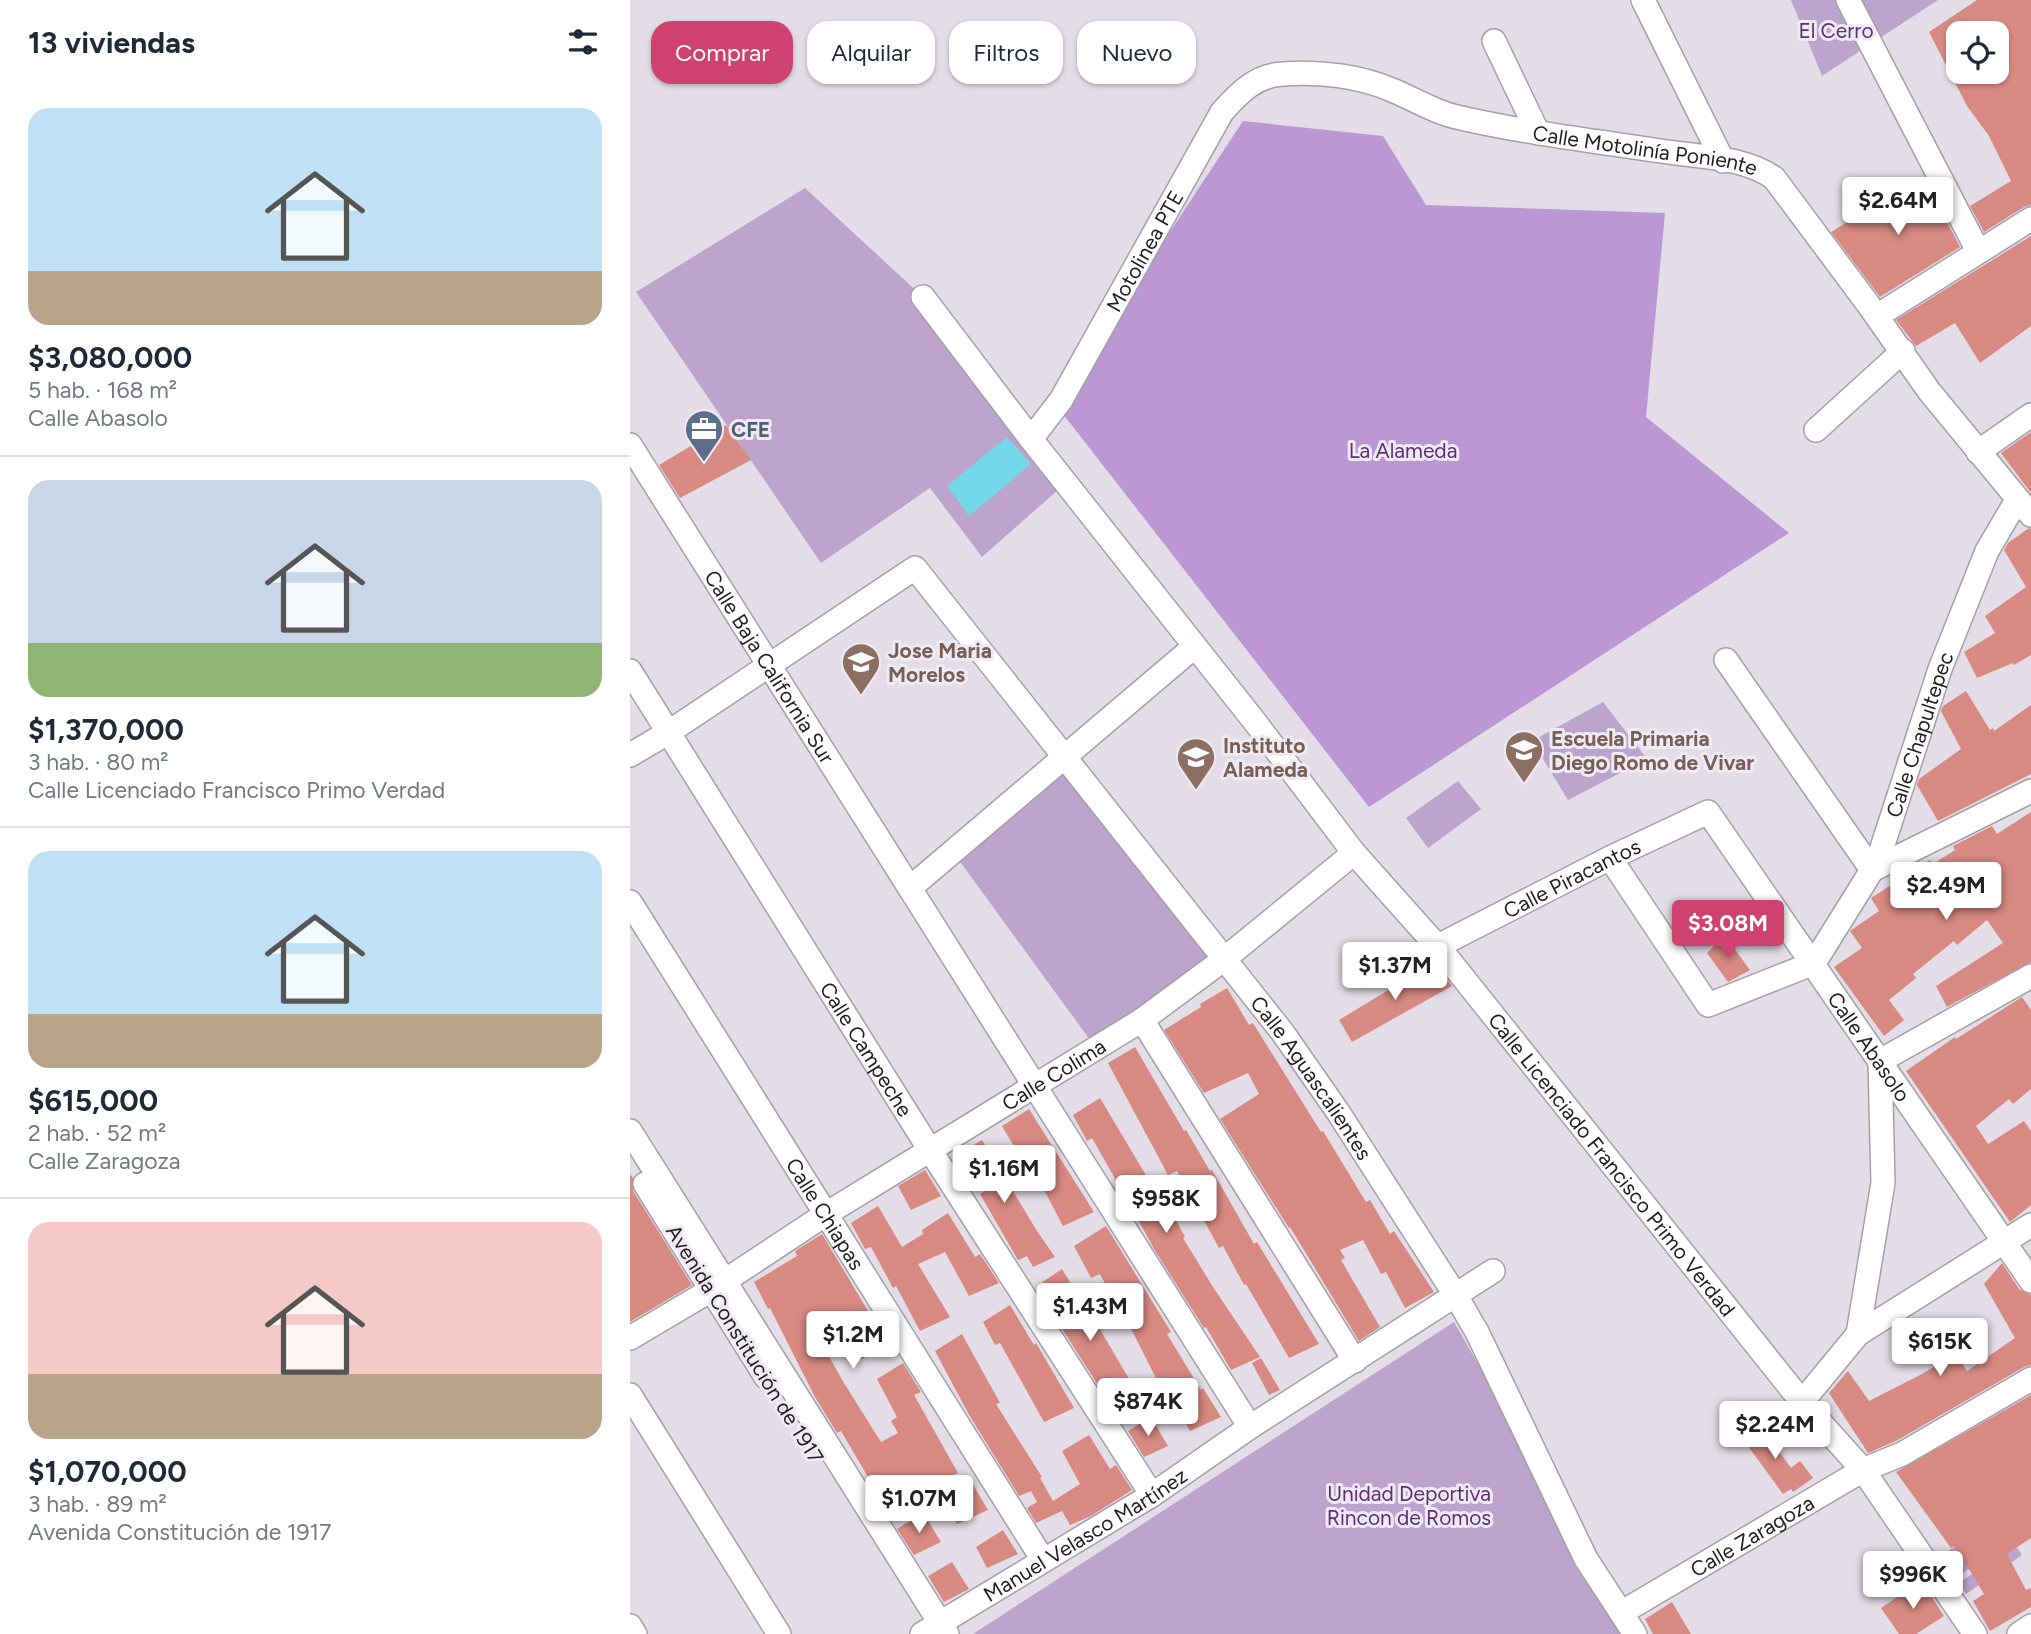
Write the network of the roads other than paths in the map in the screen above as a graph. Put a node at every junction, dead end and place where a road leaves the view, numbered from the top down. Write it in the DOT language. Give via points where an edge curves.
graph roads {
  1 [pos="1643,0"];
  2 [pos="1848,0"];
  3 [pos="1494,41"];
  4 [pos="1268,75"];
  5 [pos="1538,133"];
  6 [pos="1723,161"];
  7 [pos="2031,219"];
  8 [pos="1979,251"];
  9 [pos="923,297"];
  10 [pos="1877,316"];
  11 [pos="1903,351"];
  12 [pos="2031,415"];
  13 [pos="1816,430"];
  14 [pos="1031,439"];
  15 [pos="630,445"];
  16 [pos="1978,452"];
  17 [pos="2024,508"];
  18 [pos="1194,647"];
  19 [pos="1726,660"];
  20 [pos="769,664"];
  21 [pos="630,671"];
  22 [pos="669,732"];
  23 [pos="630,755"];
  24 [pos="1065,757"];
  25 [pos="2031,791"];
  26 [pos="1708,812"];
  27 [pos="1354,853"];
  28 [pos="1610,858"];
  29 [pos="1872,870"];
  30 [pos="910,887"];
  31 [pos="630,902"];
  32 [pos="1438,946"];
  33 [pos="1223,960"];
  34 [pos="1814,963"];
  35 [pos="2031,976"];
  36 [pos="1142,1020"];
  37 [pos="1880,1061"];
  38 [pos="1035,1087"];
  39 [pos="630,1131"];
  40 [pos="930,1150"];
  41 [pos="630,1161"];
  42 [pos="826,1214"];
  43 [pos="2031,1225"];
  44 [pos="2004,1242"];
  45 [pos="1493,1271"];
  46 [pos="2031,1281"];
  47 [pos="718,1285"];
  48 [pos="1456,1296"];
  49 [pos="1858,1334"];
  50 [pos="630,1338"];
  51 [pos="1355,1361"];
  52 [pos="2031,1378"];
  53 [pos="630,1395"];
  54 [pos="1802,1402"];
  55 [pos="1250,1427"];
  56 [pos="1863,1470"];
  57 [pos="1152,1495"];
  58 [pos="1043,1560"];
  59 [pos="1621,1613"];
  60 [pos="630,1626"];
  61 [pos="2031,1626"];
  62 [pos="932,1631"];
  63 [pos="635,1634"];
  64 [pos="779,1634"];
  65 [pos="1635,1634"];
  66 [pos="1975,1634"];
  67 [pos="2019,1634"];
  1 -- 6 [label="street"];
  2 -- 8 [label="street"];
  3 -- 5 [label="street"];
  4 -- 5 [label="street, Calle Motolinía Poniente" via="1353,77 1391,89 1437,112"];
  4 -- 14 [label="street, Motolinea PTE" via="1256,80 1222,112 1061,400"];
  5 -- 6 [label="street, Calle Motolinía Poniente"];
  6 -- 10 [label="street, Calle Motolinía Poniente" via="1754,166 1774,178"];
  7 -- 8 [label="street"];
  8 -- 10 [label="street"];
  9 -- 14 [label="street, Calle Licenciado Francisco Primo Verdad"];
  10 -- 11 [label="street, Calle Motolinía Poniente"];
  11 -- 13 [label="street"];
  11 -- 16 [label="street, Calle Motolinía Poniente"];
  12 -- 16 [label="street"];
  14 -- 18 [label="street, Calle Licenciado Francisco Primo Verdad"];
  15 -- 20 [label="street, Calle Baja California Sur"];
  16 -- 17 [label="street, Calle Motolinía Poniente"];
  17 -- 29 [label="street, Calle Chapultepec" via="1987,551 1940,669"];
  18 -- 24 [label="street"];
  18 -- 27 [label="street, Calle Licenciado Francisco Primo Verdad"];
  19 -- 29 [label="street"];
  20 -- 22 [label="street"];
  20 -- 24 [label="street, Calle Aguascalientes" via="915,568"];
  20 -- 30 [label="street, Calle Baja California Sur"];
  21 -- 22 [label="street, Calle Campeche"];
  22 -- 23 [label="street"];
  22 -- 40 [label="street, Calle Campeche"];
  24 -- 30 [label="street"];
  24 -- 33 [label="street, Calle Aguascalientes"];
  25 -- 29 [label="street"];
  26 -- 28 [label="street, Calle Piracantos"];
  26 -- 34 [label="street, Calle Abasolo"];
  27 -- 32 [label="street, Calle Licenciado Francisco Primo Verdad"];
  27 -- 33 [label="street, Calle Colima"];
  28 -- 32 [label="street, Calle Piracantos"];
  28 -- 34 [label="street" via="1708,1005"];
  29 -- 34 [label="street, Calle Chapultepec"];
  30 -- 38 [label="street, Calle Baja California Sur"];
  31 -- 42 [label="street, Calle Chiapas"];
  32 -- 54 [label="street, Calle Licenciado Francisco Primo Verdad"];
  33 -- 36 [label="street, Calle Colima"];
  33 -- 48 [label="street, Calle Aguascalientes" via="1283,1033 1338,1112"];
  34 -- 37 [label="street, Calle Abasolo"];
  35 -- 37 [label="street"];
  36 -- 38 [label="street, Calle Colima"];
  36 -- 51 [label="street"];
  37 -- 44 [label="street, Calle Abasolo"];
  37 -- 49 [label="street" via="1883,1183"];
  38 -- 40 [label="street, Calle Colima"];
  38 -- 55 [label="street, Calle Baja California Sur"];
  39 -- 47 [label="street, Avenida Constitución de 1917"];
  40 -- 42 [label="street, Calle Colima"];
  40 -- 57 [label="street, Calle Campeche"];
  41 -- 47 [label="street, Avenida Constitución de 1917"];
  42 -- 47 [label="street, Calle Colima"];
  42 -- 58 [label="street, Calle Chiapas"];
  43 -- 44 [label="street"];
  44 -- 46 [label="street, Calle Abasolo"];
  44 -- 49 [label="street"];
  45 -- 48 [label="street, Manuel Velasco Martínez"];
  47 -- 50 [label="street, Calle Colima"];
  47 -- 62 [label="street, Avenida Constitución de 1917"];
  48 -- 51 [label="street, Manuel Velasco Martínez"];
  48 -- 59 [label="street, Calle Aguascalientes" via="1586,1559"];
  49 -- 54 [label="street"];
  51 -- 55 [label="street, Manuel Velasco Martínez"];
  52 -- 56 [label="street, Calle Zaragoza" via="1912,1448"];
  53 -- 64 [label="street"];
  54 -- 56 [label="street, Calle Licenciado Francisco Primo Verdad"];
  55 -- 57 [label="street, Manuel Velasco Martínez"];
  56 -- 59 [label="street, Calle Zaragoza"];
  56 -- 66 [label="street, Calle Licenciado Francisco Primo Verdad"];
  57 -- 58 [label="street, Manuel Velasco Martínez"];
  58 -- 62 [label="street, Manuel Velasco Martínez"];
  59 -- 65 [label="street, Calle Aguascalientes"];
  60 -- 63 [label="street"];
  61 -- 67 [label="street"];
}
